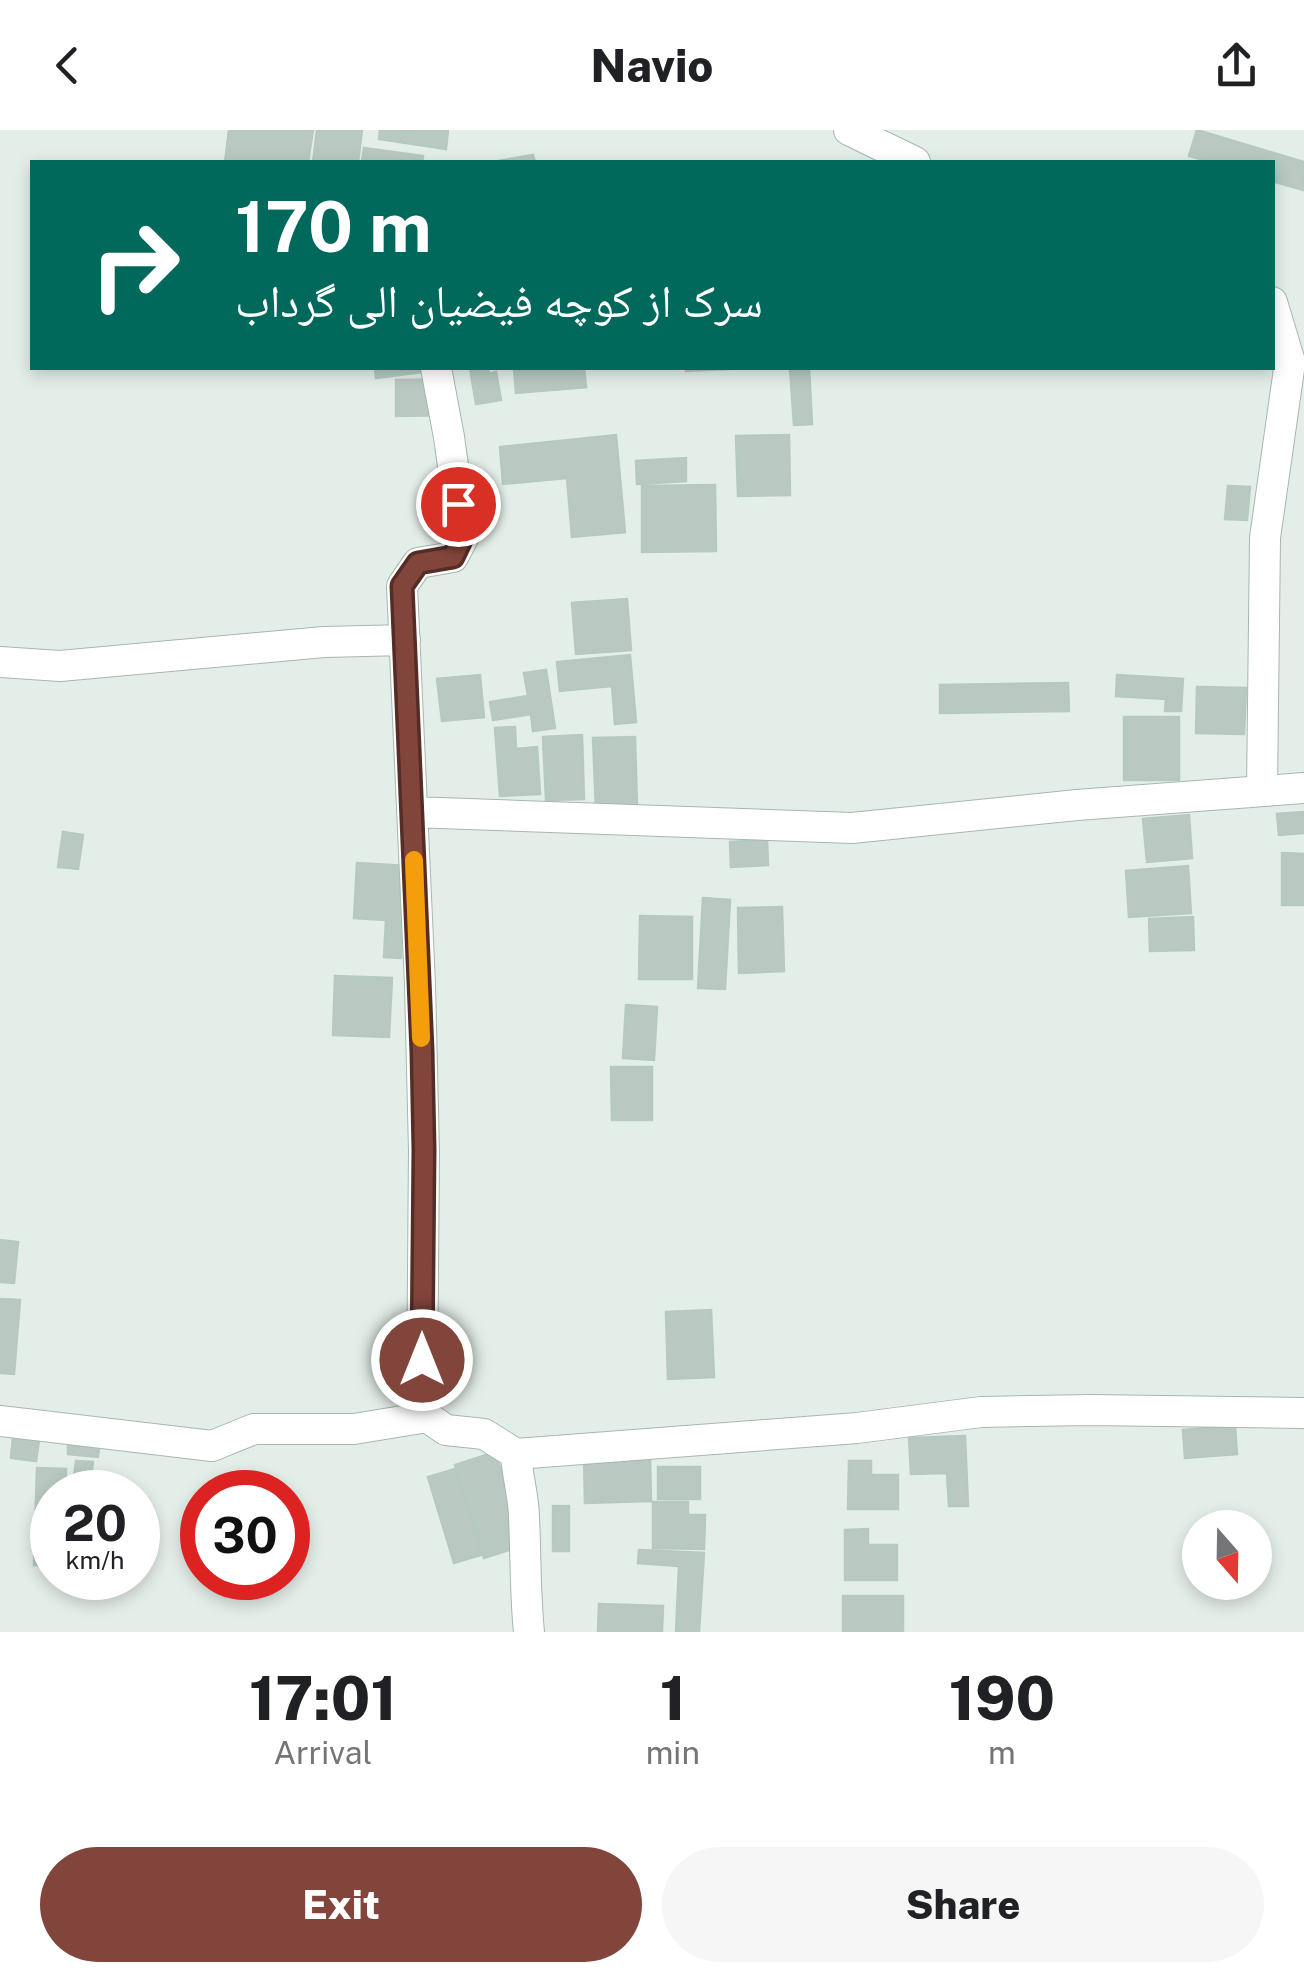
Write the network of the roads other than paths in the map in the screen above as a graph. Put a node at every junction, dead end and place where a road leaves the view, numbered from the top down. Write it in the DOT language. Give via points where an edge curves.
graph roads {
  1 [pos="849,130"];
  2 [pos="911,160"];
  3 [pos="1275,312"];
  4 [pos="436,370"];
  5 [pos="405,640"];
  6 [pos="0,662"];
  7 [pos="1304,788"];
  8 [pos="1262,791"];
  9 [pos="412,812"];
  10 [pos="1304,1413"];
  11 [pos="426,1417"];
  12 [pos="0,1422"];
  13 [pos="516,1454"];
  14 [pos="529,1632"];
  1 -- 2 [label="street"];
  3 -- 8 [label="street" via="1290,362 1265,538"];
  4 -- 5 [label="street" via="462,538 453,557 418,563 402,586"];
  5 -- 6 [label="street" via="60,666"];
  5 -- 9 [label="street"];
  7 -- 8 [label="street"];
  8 -- 9 [label="street" via="852,828"];
  9 -- 11 [label="street"];
  10 -- 13 [label="street" via="981,1412"];
  11 -- 12 [label="street" via="354,1429 254,1428 212,1446"];
  11 -- 13 [label="street" via="446,1430 484,1434"];
  13 -- 14 [label="street"];
}
